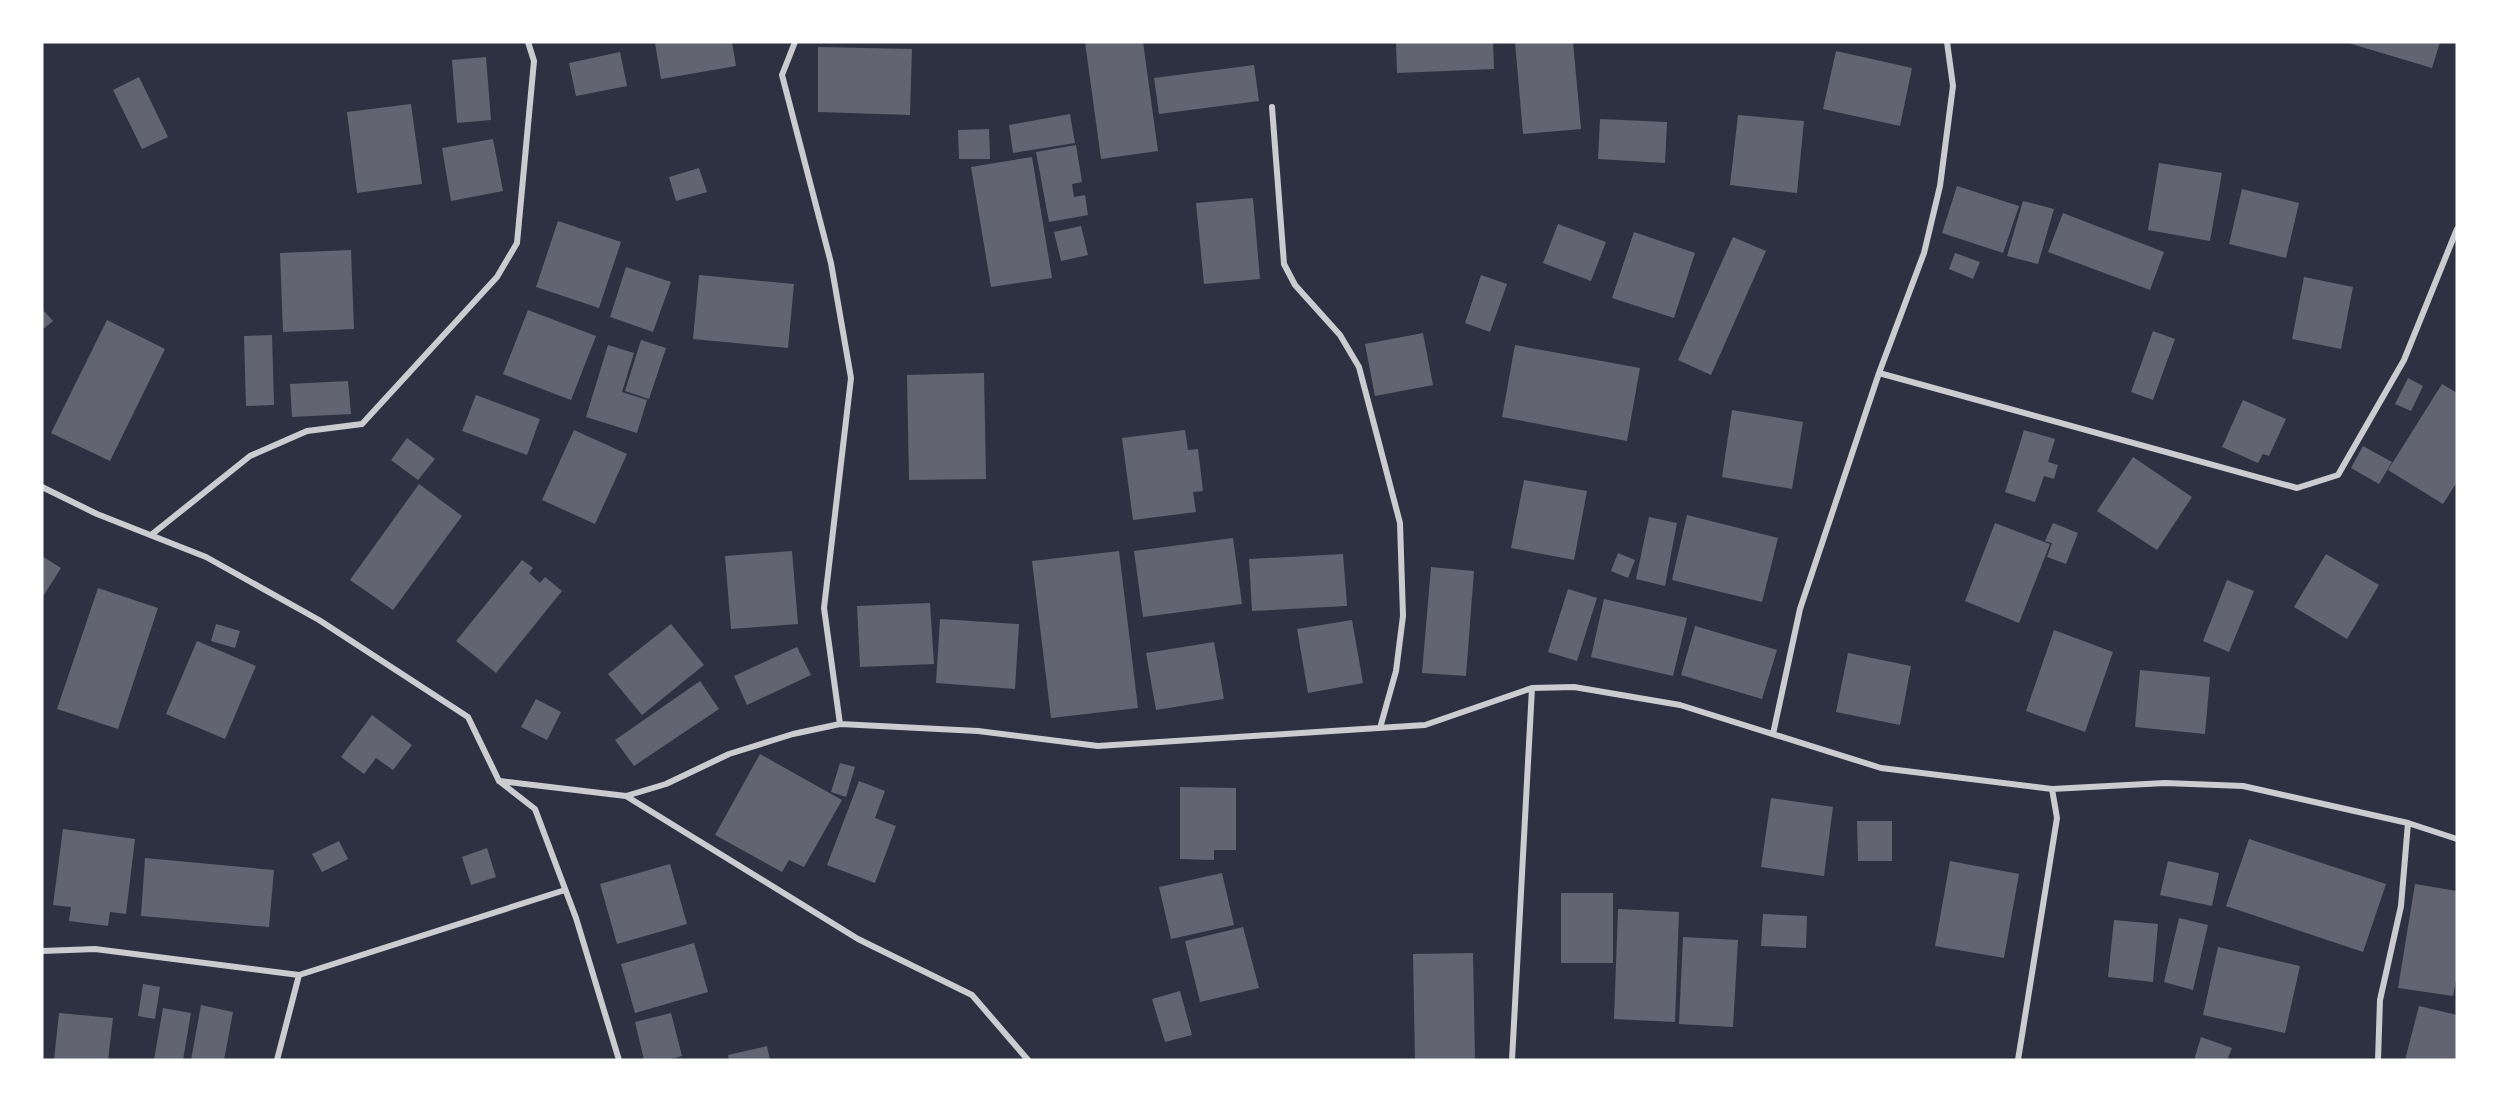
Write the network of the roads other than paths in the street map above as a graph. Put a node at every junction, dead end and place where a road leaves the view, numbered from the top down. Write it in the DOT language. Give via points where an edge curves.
graph roads {
  1 [pos="528,42"];
  2 [pos="795,42"];
  3 [pos="1947,42"];
  4 [pos="1272,107"];
  5 [pos="2457,229"];
  6 [pos="1879,373"];
  7 [pos="42,487"];
  8 [pos="150,535"];
  9 [pos="1532,688"];
  10 [pos="840,724"];
  11 [pos="1380,728"];
  12 [pos="1773,734"];
  13 [pos="499,781"];
  14 [pos="2052,789"];
  15 [pos="626,796"];
  16 [pos="2408,823"];
  17 [pos="2457,839"];
  18 [pos="565,890"];
  19 [pos="42,951"];
  20 [pos="299,975"];
  21 [pos="277,1060"];
  22 [pos="619,1060"];
  23 [pos="1028,1060"];
  24 [pos="1512,1060"];
  25 [pos="2018,1060"];
  26 [pos="2378,1060"];
  1 -- 8 [label="street" via="534,61 517,243 497,278 362,424 307,431 250,456"];
  2 -- 10 [label="street" via="782,75 831,263 851,378 824,608"];
  3 -- 6 [label="street" via="1953,86 1940,186 1924,253"];
  4 -- 11 [label="street" via="1284,264 1295,285 1340,335 1359,367 1400,523 1403,615 1396,671"];
  5 -- 6 [label="street" via="2404,360 2338,475 2297,488"];
  6 -- 12 [label="street" via="1800,609"];
  7 -- 8 [label="street"];
  8 -- 13 [label="street" via="206,557 417,681 468,717"];
  9 -- 11 [label="street" via="1425,725"];
  9 -- 12 [label="street" via="1574,687 1680,705"];
  9 -- 24 [label="street"];
  10 -- 11 [label="street" via="978,731 1098,746"];
  10 -- 15 [label="street" via="729,754 666,784"];
  12 -- 14 [label="street" via="1881,768"];
  13 -- 15 [label="street"];
  13 -- 18 [label="street" via="535,809"];
  14 -- 16 [label="street" via="2165,783 2243,786"];
  14 -- 25 [label="street" via="2057,818"];
  15 -- 23 [label="street" via="858,939 972,995"];
  16 -- 17 [label="street"];
  16 -- 26 [label="street" via="2401,906 2380,1000"];
  18 -- 20 [label="street"];
  18 -- 22 [label="street"];
  19 -- 20 [label="street" via="95,949"];
  20 -- 21 [label="street"];
}
